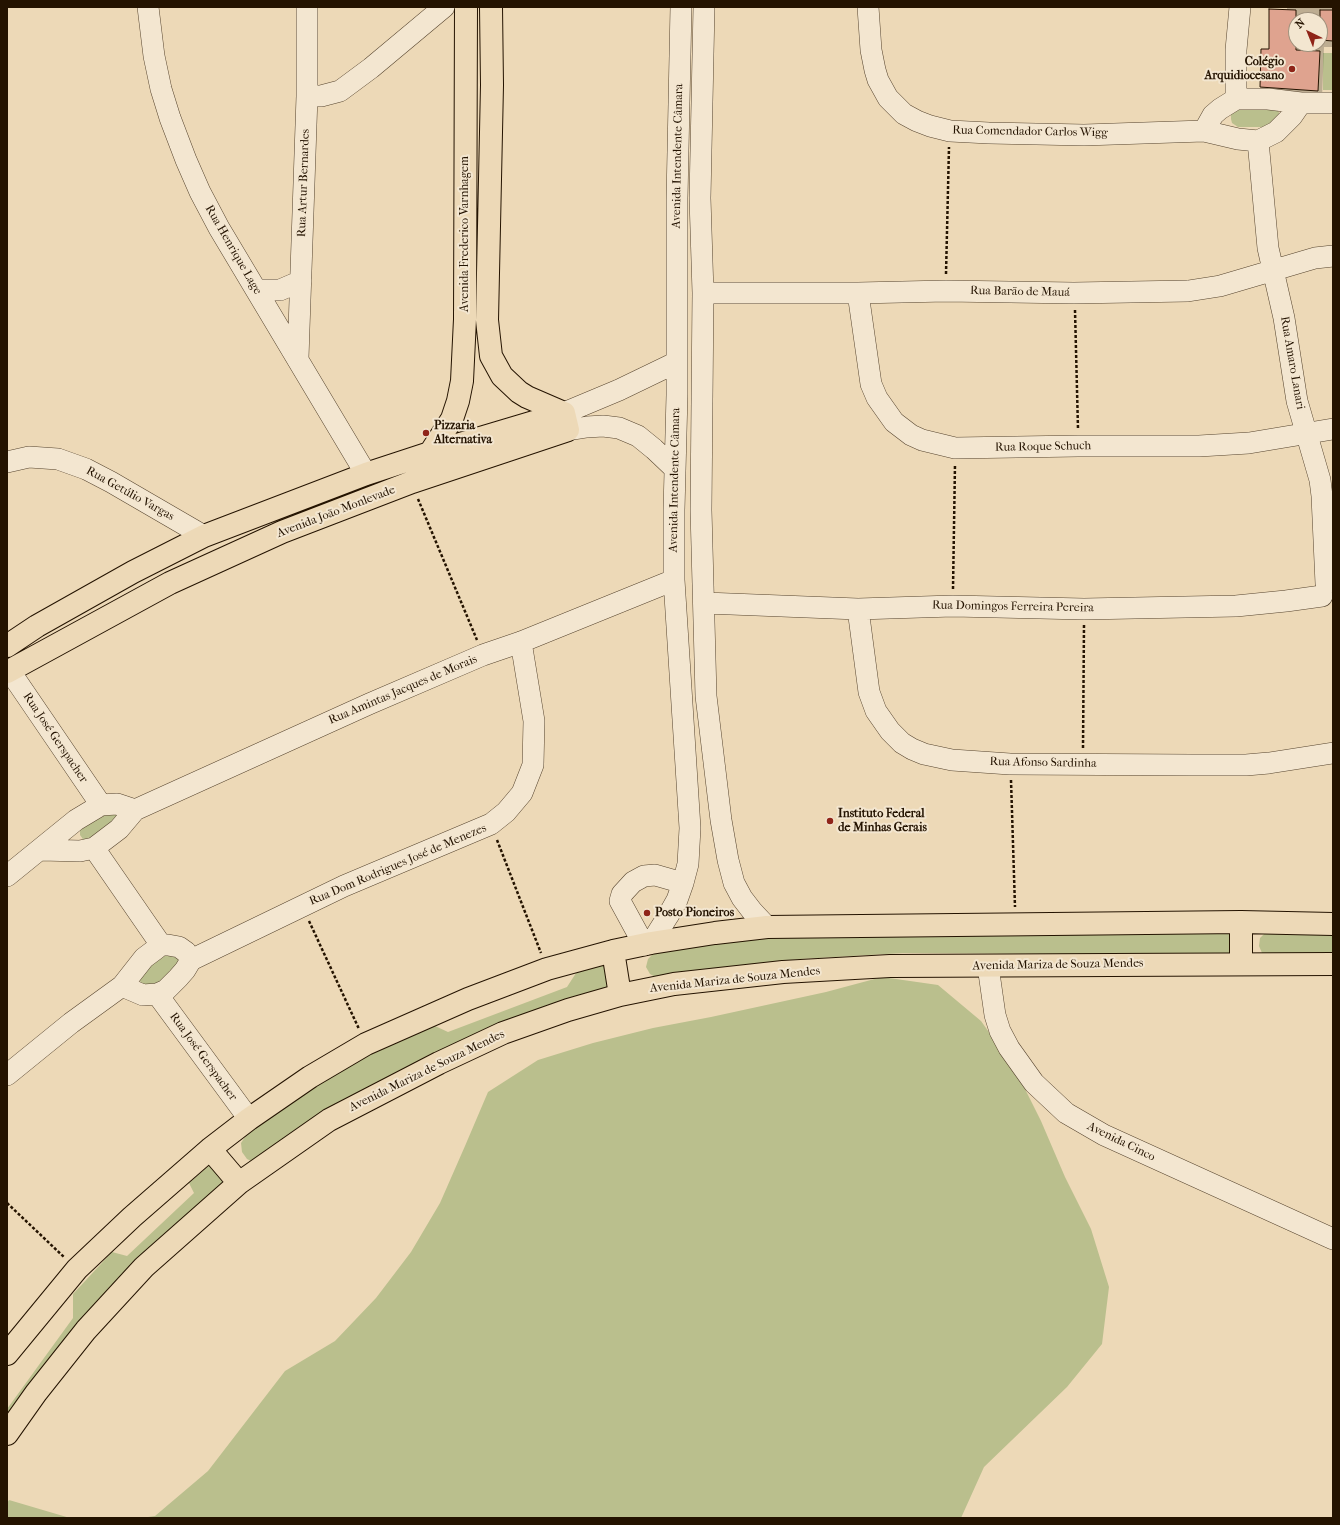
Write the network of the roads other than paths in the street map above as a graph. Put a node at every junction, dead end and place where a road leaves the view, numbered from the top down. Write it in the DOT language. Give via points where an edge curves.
graph roads {
  1 [pos="148,7"];
  2 [pos="307,7"];
  3 [pos="444,7"];
  4 [pos="466,7"];
  5 [pos="491,7"];
  6 [pos="681,7"];
  7 [pos="704,7"];
  8 [pos="868,7"];
  9 [pos="1240,7"];
  10 [pos="307,96"];
  11 [pos="1236,99"];
  12 [pos="1301,103"];
  13 [pos="1333,103"];
  14 [pos="1204,131"];
  15 [pos="1258,141"];
  16 [pos="700,198"];
  17 [pos="677,199"];
  18 [pos="1333,256"];
  19 [pos="1272,271"];
  20 [pos="301,281"];
  21 [pos="256,290"];
  22 [pos="703,293"];
  23 [pos="858,293"];
  24 [pos="465,319"];
  25 [pos="487,320"];
  26 [pos="298,358"];
  27 [pos="677,362"];
  28 [pos="566,422"];
  29 [pos="1333,429"];
  30 [pos="1306,434"];
  31 [pos="430,453"];
  32 [pos="7,462"];
  33 [pos="674,468"];
  34 [pos="366,474"];
  35 [pos="277,508"];
  36 [pos="674,510"];
  37 [pos="702,510"];
  38 [pos="282,532"];
  39 [pos="204,536"];
  40 [pos="674,580"];
  41 [pos="1328,591"];
  42 [pos="704,603"];
  43 [pos="858,609"];
  44 [pos="521,642"];
  45 [pos="7,646"];
  46 [pos="8,671"];
  47 [pos="706,696"];
  48 [pos="682,697"];
  49 [pos="1333,753"];
  50 [pos="101,805"];
  51 [pos="135,810"];
  52 [pos="94,848"];
  53 [pos="41,850"];
  54 [pos="7,876"];
  55 [pos="683,883"];
  56 [pos="1241,922"];
  57 [pos="1333,924"];
  58 [pos="767,927"];
  59 [pos="648,944"];
  60 [pos="161,946"];
  61 [pos="613,951"];
  62 [pos="190,960"];
  63 [pos="1241,963"];
  64 [pos="1333,964"];
  65 [pos="988,966"];
  66 [pos="122,986"];
  67 [pos="157,994"];
  68 [pos="620,995"];
  69 [pos="7,1075"];
  70 [pos="249,1119"];
  71 [pos="210,1149"];
  72 [pos="239,1183"];
  73 [pos="1333,1239"];
  74 [pos="7,1354"];
  75 [pos="7,1434"];
  1 -- 21 [label="street, Rua Henrique Lage" via="161,89 175,132 200,192"];
  2 -- 10 [label="street, Rua Artur Bernardes"];
  3 -- 10 [label="street" via="340,91 321,96"];
  4 -- 24 [label="main road, Avenida Frederico Varnhagem"];
  5 -- 25 [label="main road, Avenida Frederico Varnhagem"];
  6 -- 17 [label="street, Avenida Intendente Câmara"];
  7 -- 16 [label="street, Avenida Intendente Câmara"];
  8 -- 14 [label="street, Rua Comendador Carlos Wigg" via="871,50 878,80 888,98 904,114 930,126 950,131 1084,135"];
  9 -- 11 [label="street" via="1236,50"];
  10 -- 20 [label="street, Rua Artur Bernardes"];
  11 -- 12 [label="street"];
  11 -- 14 [label="street" via="1213,115"];
  12 -- 13 [label="street"];
  12 -- 15 [label="street" via="1276,132"];
  14 -- 15 [label="street, Rua Comendador Carlos Wigg"];
  15 -- 19 [label="street, Rua Amaro Lanari" via="1264,224"];
  16 -- 17 [label="street"];
  16 -- 22 [label="street, Avenida Intendente Câmara"];
  17 -- 27 [label="street, Avenida Intendente Câmara"];
  18 -- 19 [label="street, Rua Barão de Mauá" via="1315,258"];
  19 -- 23 [label="street, Rua Barão de Mauá" via="1220,286 1188,291"];
  19 -- 30 [label="street, Rua Amaro Lanari" via="1284,318 1294,384"];
  20 -- 21 [label="street" via="280,290"];
  20 -- 26 [label="street, Rua Artur Bernardes"];
  21 -- 26 [label="street, Rua Henrique Lage"];
  22 -- 23 [label="street, Rua Barão de Mauá"];
  22 -- 37 [label="street, Avenida Intendente Câmara"];
  23 -- 30 [label="street, Rua Roque Schuch" via="867,362 871,384 877,398 894,422 922,440 955,448 1225,445"];
  24 -- 25 [label="main road"];
  24 -- 31 [label="main road, Avenida Frederico Varnhagem" via="462,382 458,400 452,419"];
  25 -- 28 [label="main road, Avenida Frederico Varnhagem" via="491,356 502,376 520,392"];
  26 -- 34 [label="street, Rua Henrique Lage"];
  27 -- 28 [label="street, Avenida João Monlevade" via="619,390"];
  27 -- 33 [label="street, Avenida Intendente Câmara"];
  28 -- 31 [label="main road, Avenida João Monlevade"];
  28 -- 33 [label="street, Avenida João Monlevade" via="587,427 619,428 638,436"];
  28 -- 38 [label="main road, Avenida João Monlevade"];
  29 -- 30 [label="street, Rua Roque Schuch"];
  30 -- 41 [label="street, Rua Amaro Lanari" via="1322,496"];
  31 -- 34 [label="main road, Avenida João Monlevade"];
  32 -- 39 [label="street, Rua Getúlio Vargas" via="29,457 58,459 86,469"];
  33 -- 36 [label="street, Avenida Intendente Câmara"];
  34 -- 35 [label="main road, Avenida João Monlevade"];
  35 -- 38 [label="main road" via="274,522"];
  35 -- 39 [label="main road, Avenida João Monlevade"];
  36 -- 37 [label="street"];
  36 -- 40 [label="street, Avenida Intendente Câmara"];
  37 -- 42 [label="street, Avenida Intendente Câmara"];
  38 -- 46 [label="main road, Avenida João Monlevade" via="170,583"];
  39 -- 45 [label="main road, Avenida João Monlevade" via="133,572 37,626"];
  40 -- 44 [label="street, Rua Amintas Jacques de Morais"];
  40 -- 48 [label="street, Avenida Intendente Câmara"];
  41 -- 43 [label="street, Rua Domingos Ferreira Pereira" via="1286,602 1236,606 1084,609 953,606"];
  42 -- 43 [label="street, Rua Domingos Ferreira Pereira"];
  42 -- 47 [label="street, Avenida Intendente Câmara"];
  43 -- 49 [label="street, Rua Afonso Sardinha" via="869,692 876,711 902,743 938,758 1010,764 1246,765"];
  44 -- 51 [label="street, Rua Amintas Jacques de Morais" via="483,655 362,707"];
  44 -- 62 [label="street, Rua Dom Rodrigues José de Menezes" via="534,721 533,765 522,793 506,812 491,824 344,886"];
  46 -- 50 [label="street, Rua José Gerspacher"];
  47 -- 48 [label="street"];
  47 -- 58 [label="street, Avenida Intendente Câmara" via="721,820 734,883 752,912"];
  48 -- 55 [label="street, Avenida Intendente Câmara" via="690,828 688,864"];
  50 -- 51 [label="street" via="117,804"];
  50 -- 53 [label="street" via="76,820"];
  51 -- 52 [label="street, Rua Amintas Jacques de Morais" via="119,829"];
  52 -- 53 [label="street, Rua Amintas Jacques de Morais" via="80,851"];
  52 -- 60 [label="street"];
  53 -- 54 [label="street"];
  55 -- 59 [label="street, Avenida Intendente Câmara" via="668,916"];
  55 -- 59 [label="street" via="655,875 644,876 633,882 622,894 620,901"];
  56 -- 57 [label="main road"];
  56 -- 58 [label="main road"];
  56 -- 63 [label="main road"];
  58 -- 59 [label="main road"];
  59 -- 61 [label="main road"];
  60 -- 62 [label="street" via="179,947 186,952"];
  60 -- 66 [label="street" via="144,958"];
  61 -- 68 [label="main road"];
  61 -- 70 [label="main road" via="547,968 468,999 366,1044 310,1077"];
  62 -- 67 [label="street" via="178,978 166,990"];
  63 -- 64 [label="main road, Avenida Mariza de Souza Mendes"];
  63 -- 65 [label="main road, Avenida Mariza de Souza Mendes"];
  65 -- 68 [label="main road, Avenida Mariza de Souza Mendes" via="890,966 782,972 674,984"];
  65 -- 73 [label="street, Avenida Cinco" via="995,1015 1009,1048 1034,1083 1066,1113 1104,1135"];
  66 -- 67 [label="street" via="143,995"];
  66 -- 69 [label="street"];
  67 -- 70 [label="street, Rua José Gerspacher"];
  68 -- 72 [label="main road, Avenida Mariza de Souza Mendes" via="503,1033 439,1063 329,1120"];
  70 -- 71 [label="main road"];
  71 -- 72 [label="main road"];
  71 -- 74 [label="main road" via="77,1268"];
  72 -- 75 [label="main road, Avenida Mariza de Souza Mendes" via="144,1267 86,1330"];
}
